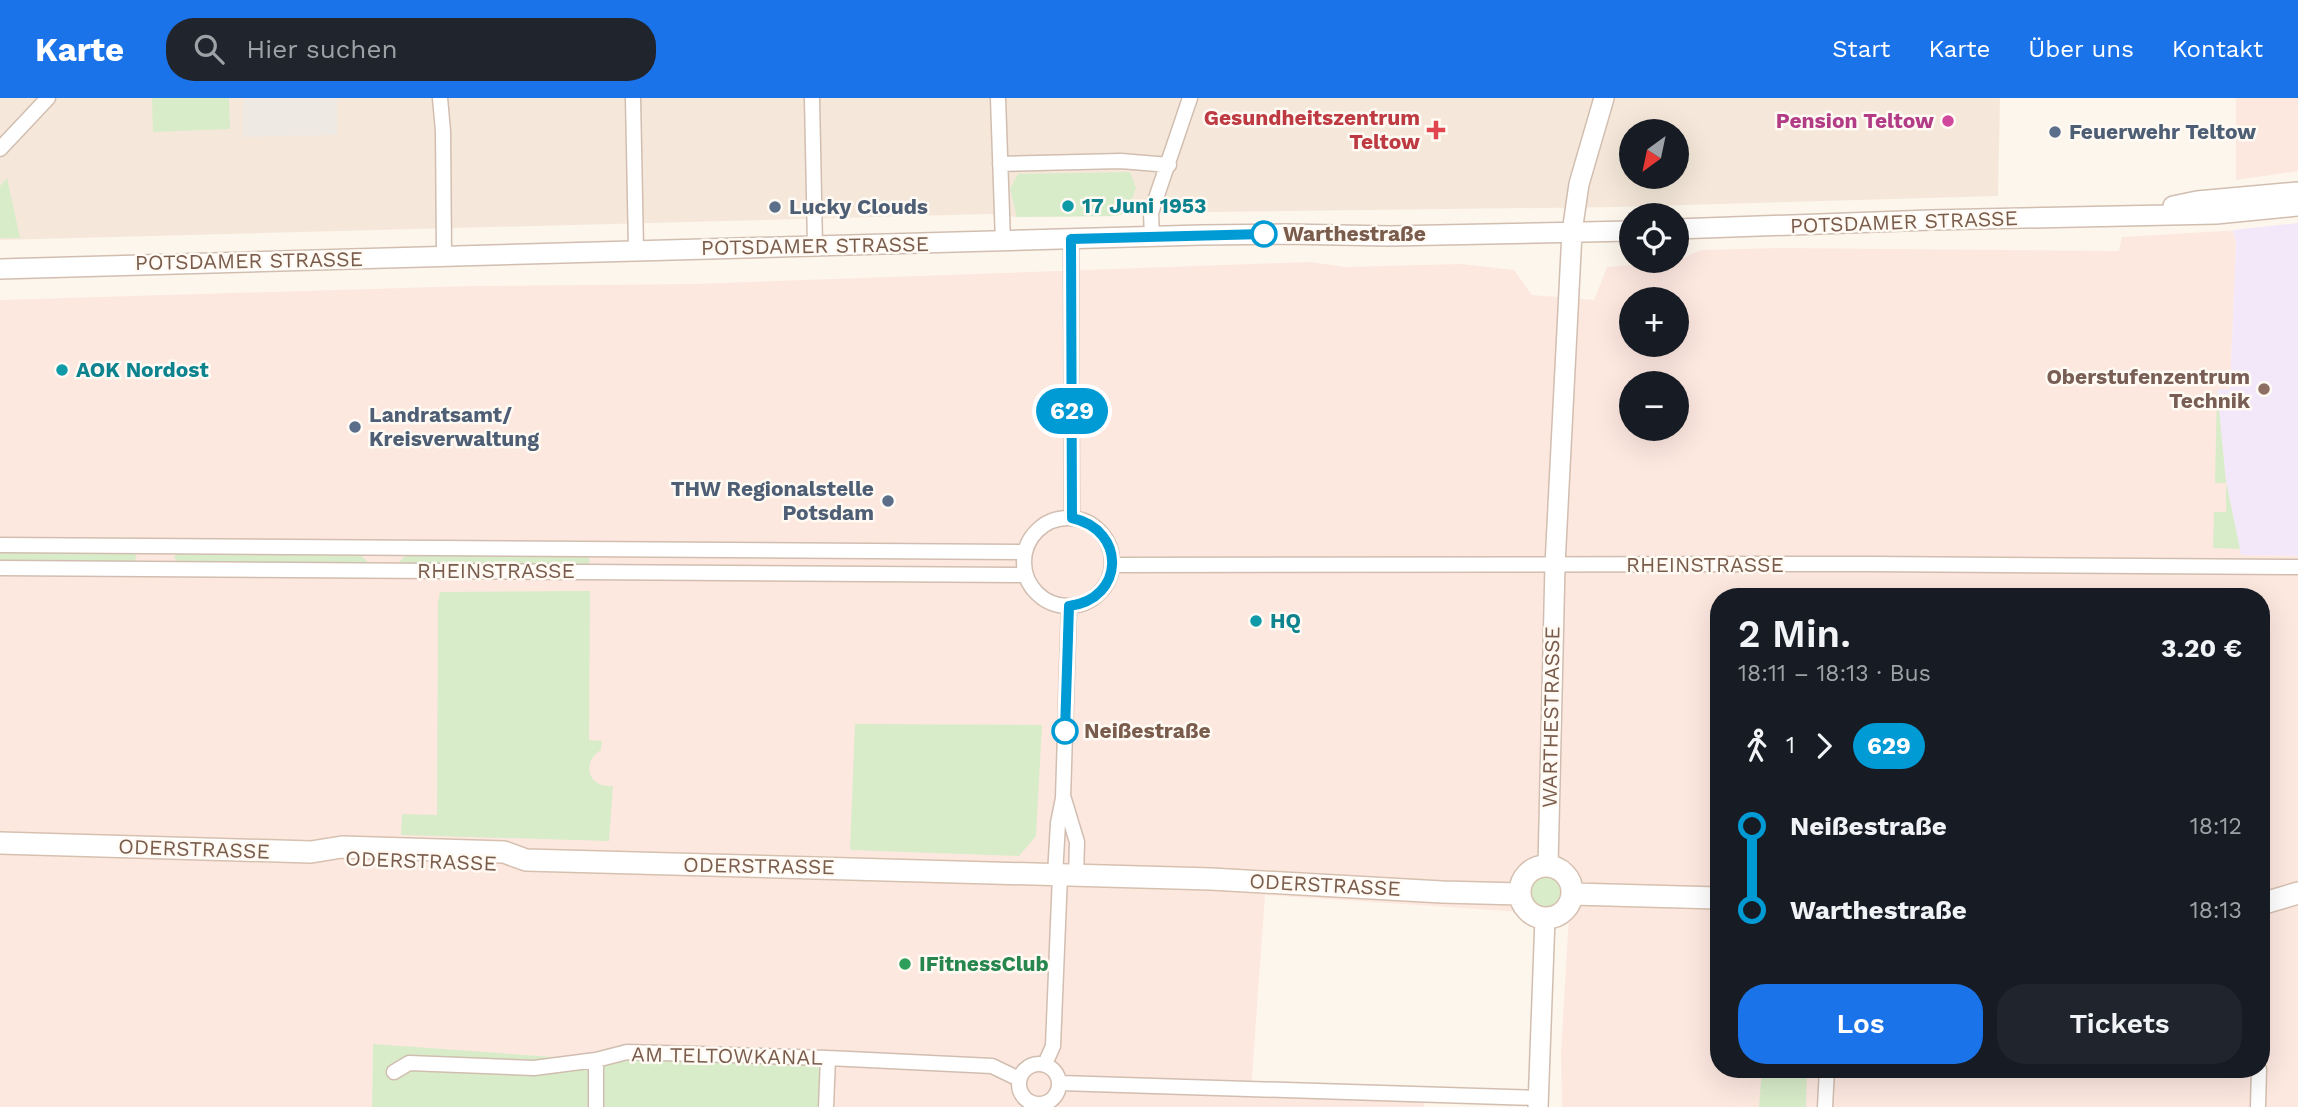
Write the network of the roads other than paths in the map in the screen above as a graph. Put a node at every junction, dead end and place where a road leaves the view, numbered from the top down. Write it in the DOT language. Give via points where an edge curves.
graph roads {
  1 [pos="48,98"];
  2 [pos="440,98"];
  3 [pos="633,98"];
  4 [pos="811,98"];
  5 [pos="998,98"];
  6 [pos="1190,98"];
  7 [pos="1604,98"];
  8 [pos="0,149"];
  9 [pos="1000,164"];
  10 [pos="1169,165"];
  11 [pos="2298,192"];
  12 [pos="2298,206"];
  13 [pos="2131,216"];
  14 [pos="1689,229"];
  15 [pos="1619,231"];
  16 [pos="1572,232"];
  17 [pos="1152,237"];
  18 [pos="1071,239"];
  19 [pos="1003,242"];
  20 [pos="815,246"];
  21 [pos="636,250"];
  22 [pos="444,255"];
  23 [pos="0,269"];
  24 [pos="1072,518"];
  25 [pos="0,545"];
  26 [pos="159,546"];
  27 [pos="381,547"];
  28 [pos="611,549"];
  29 [pos="839,550"];
  30 [pos="1026,552"];
  31 [pos="1112,565"];
  32 [pos="1555,565"];
  33 [pos="2298,567"];
  34 [pos="0,568"];
  35 [pos="159,569"];
  36 [pos="381,571"];
  37 [pos="611,572"];
  38 [pos="839,574"];
  39 [pos="1026,575"];
  40 [pos="1069,606"];
  41 [pos="1063,798"];
  42 [pos="0,843"];
  43 [pos="1548,866"];
  44 [pos="1064,875"];
  45 [pos="2298,893"];
  46 [pos="1520,894"];
  47 [pos="1573,894"];
  48 [pos="1710,898"];
  49 [pos="2270,901"];
  50 [pos="1545,918"];
  51 [pos="828,1058"];
  52 [pos="596,1060"];
  53 [pos="1045,1064"];
  54 [pos="394,1072"];
  55 [pos="1827,1078"];
  56 [pos="2259,1078"];
  57 [pos="1019,1079"];
  58 [pos="1060,1083"];
  59 [pos="1251,1091"];
  60 [pos="1425,1100"];
  61 [pos="1538,1102"];
  62 [pos="1038,1106"];
  63 [pos="596,1107"];
  64 [pos="826,1107"];
  65 [pos="1251,1107"];
  66 [pos="1825,1107"];
  67 [pos="2258,1107"];
  1 -- 8 [label="street"];
  2 -- 22 [label="street"];
  3 -- 21 [label="street"];
  4 -- 20 [label="street"];
  5 -- 9 [label="street"];
  6 -- 10 [label="street"];
  7 -- 16 [label="street, WARTHESTRASSE" via="1579,184"];
  9 -- 10 [label="street" via="1121,161"];
  9 -- 19 [label="street"];
  10 -- 17 [label="street" via="1151,213"];
  11 -- 13 [label="street, POTSDAMER STRASSE" via="2197,201"];
  12 -- 13 [label="street, POTSDAMER STRASSE"];
  13 -- 14 [label="street, POTSDAMER STRASSE"];
  15 -- 16 [label="street, POTSDAMER STRASSE"];
  16 -- 17 [label="street, POTSDAMER STRASSE"];
  16 -- 32 [label="street, WARTHESTRASSE"];
  17 -- 18 [label="street, POTSDAMER STRASSE"];
  18 -- 19 [label="street, POTSDAMER STRASSE"];
  18 -- 24 [label="street"];
  19 -- 20 [label="street, POTSDAMER STRASSE"];
  20 -- 21 [label="street, POTSDAMER STRASSE"];
  21 -- 22 [label="street, POTSDAMER STRASSE"];
  22 -- 23 [label="street, POTSDAMER STRASSE"];
  24 -- 30 [label="street" via="1038,530"];
  24 -- 31 [label="street" via="1091,524 1105,537"];
  25 -- 26 [label="street, RHEINSTRASSE"];
  26 -- 27 [label="street, RHEINSTRASSE"];
  26 -- 35 [label="street"];
  27 -- 28 [label="street, RHEINSTRASSE"];
  27 -- 36 [label="street"];
  28 -- 29 [label="street, RHEINSTRASSE"];
  28 -- 37 [label="street"];
  29 -- 30 [label="street, RHEINSTRASSE"];
  29 -- 38 [label="street"];
  30 -- 39 [label="street"];
  31 -- 32 [label="street, RHEINSTRASSE"];
  31 -- 40 [label="street" via="1111,576 1099,594"];
  32 -- 33 [label="street, RHEINSTRASSE"];
  32 -- 43 [label="street, WARTHESTRASSE"];
  34 -- 35 [label="street, RHEINSTRASSE"];
  35 -- 36 [label="street, RHEINSTRASSE"];
  36 -- 37 [label="street, RHEINSTRASSE"];
  37 -- 38 [label="street, RHEINSTRASSE"];
  38 -- 39 [label="street, RHEINSTRASSE"];
  39 -- 40 [label="street" via="1047,601"];
  40 -- 41 [label="street"];
  41 -- 44 [label="street" via="1058,823"];
  41 -- 44 [label="street" via="1077,842"];
  42 -- 44 [label="main road, ODERSTRASSE" via="317,852 342,847 491,851 526,860"];
  43 -- 46 [label="main road" via="1526,876"];
  43 -- 47 [label="main road" via="1569,878"];
  44 -- 46 [label="main road, ODERSTRASSE"];
  44 -- 53 [label="street" via="1053,1046"];
  45 -- 49 [label="main road"];
  46 -- 50 [label="main road" via="1530,913"];
  47 -- 48 [label="main road"];
  47 -- 50 [label="main road" via="1560,914"];
  50 -- 61 [label="street"];
  51 -- 52 [label="street, AM TELTOWKANAL" via="627,1052"];
  51 -- 57 [label="street, AM TELTOWKANAL" via="992,1066"];
  51 -- 64 [label="street"];
  52 -- 54 [label="street, AM TELTOWKANAL" via="534,1068 409,1063"];
  52 -- 63 [label="street"];
  53 -- 57 [label="street" via="1026,1068"];
  53 -- 58 [label="street" via="1055,1071"];
  55 -- 66 [label="street"];
  56 -- 67 [label="street"];
  57 -- 62 [label="street" via="1022,1096"];
  58 -- 59 [label="street"];
  58 -- 62 [label="street" via="1056,1096"];
  59 -- 60 [label="street"];
  59 -- 65 [label="street"];
  60 -- 61 [label="street"];
}
